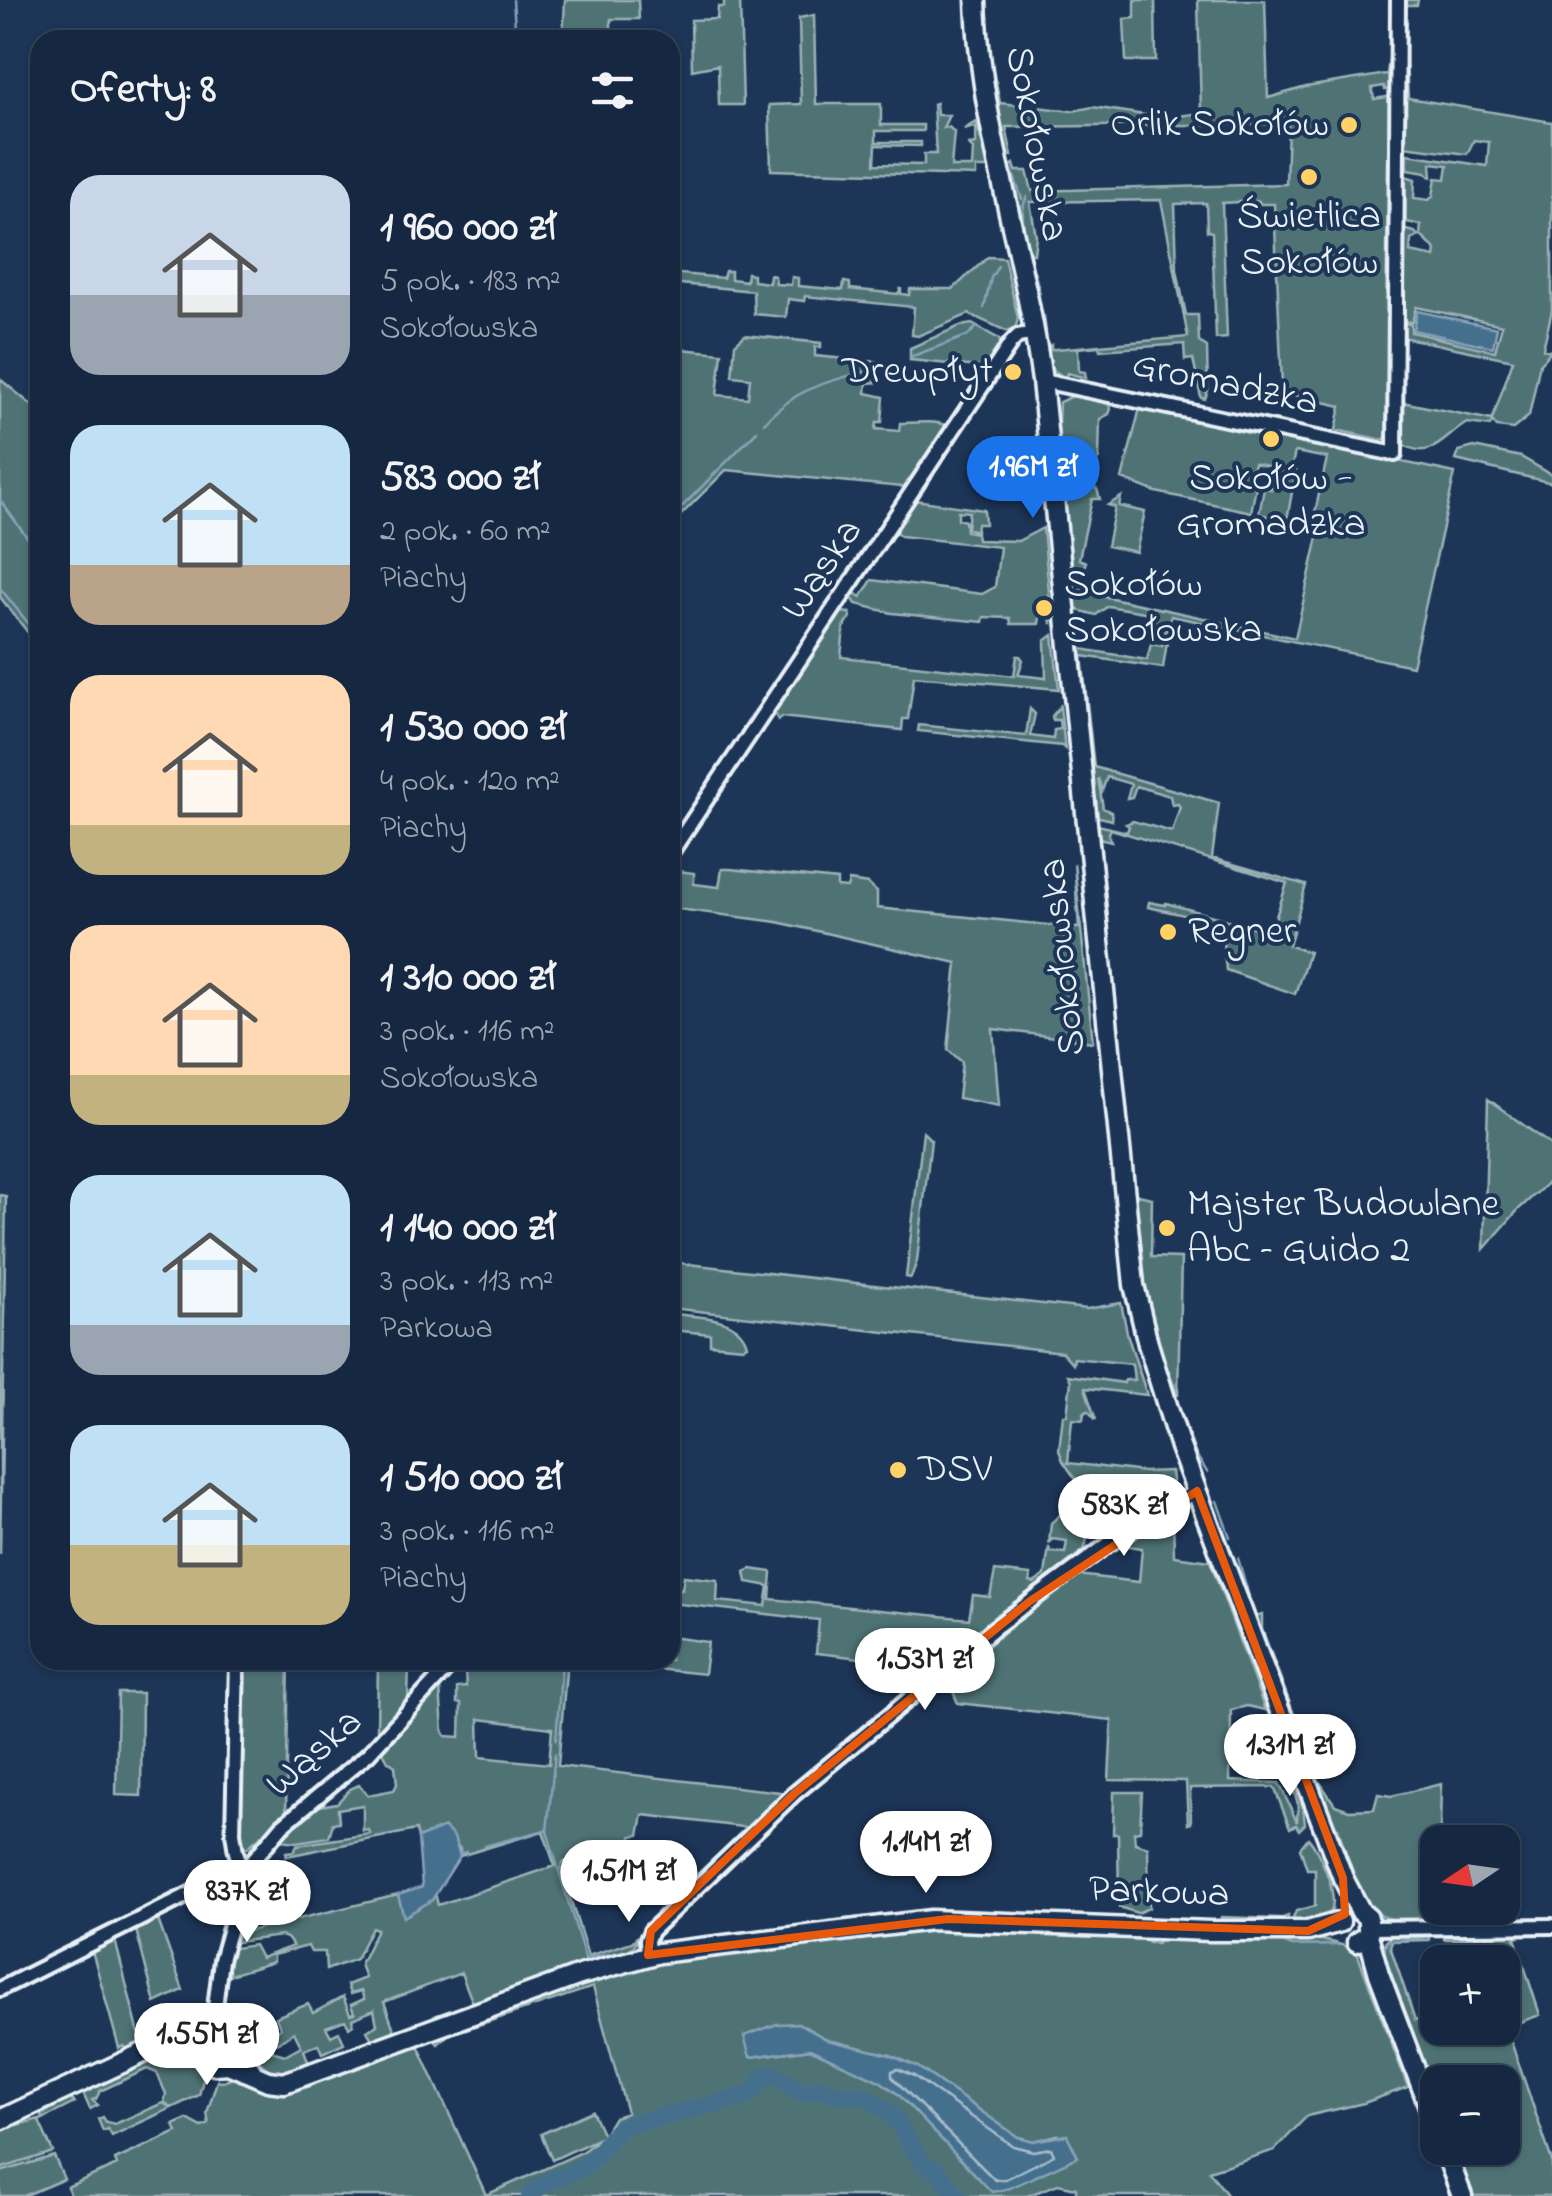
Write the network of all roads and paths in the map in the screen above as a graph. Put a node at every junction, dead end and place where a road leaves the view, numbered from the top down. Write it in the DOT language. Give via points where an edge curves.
graph roads {
  1 [pos="976,0"];
  2 [pos="1398,0"];
  3 [pos="1036,333"];
  4 [pos="1042,380"];
  5 [pos="680,839"];
  6 [pos="1197,1491"];
  7 [pos="237,1670"];
  8 [pos="446,1670"];
  9 [pos="245,1876"];
  10 [pos="1552,1926"];
  11 [pos="1355,1927"];
  12 [pos="648,1954"];
  13 [pos="0,1989"];
  14 [pos="212,2043"];
  15 [pos="232,2059"];
  16 [pos="1420,2082"];
  17 [pos="0,2120"];
  18 [pos="1450,2165"];
  19 [pos="1462,2196"];
  1 -- 3 [label="street, Sokołowska" via="988,115"];
  2 -- 4 [label="street, Gromadzka" via="1395,454"];
  3 -- 4 [label="street, Sokołowska"];
  3 -- 5 [label="street, Wąska" via="1014,339"];
  4 -- 6 [label="street, Sokołowska" via="1130,1262 1148,1344"];
  6 -- 11 [label="street, Sokołowska" via="1343,1878"];
  6 -- 12 [label="street" via="1019,1609 794,1794 651,1931"];
  7 -- 9 [label="street" via="234,1832"];
  8 -- 9 [label="street, Wąska" via="368,1754 268,1840"];
  9 -- 13 [label="street" via="230,1874"];
  9 -- 14 [label="street" via="221,1960"];
  10 -- 11 [label="street, Parkowa"];
  11 -- 12 [label="street, Parkowa" via="1318,1936 1308,1930 948,1919"];
  11 -- 16 [label="street"];
  12 -- 15 [label="street, Parkowa" via="295,2081 274,2083"];
  14 -- 15 [label="street" via="234,2044"];
  14 -- 15 [label="street, Parkowa" via="214,2065"];
  14 -- 17 [label="street" via="148,2050"];
  18 -- 19 [label="street"];
}
